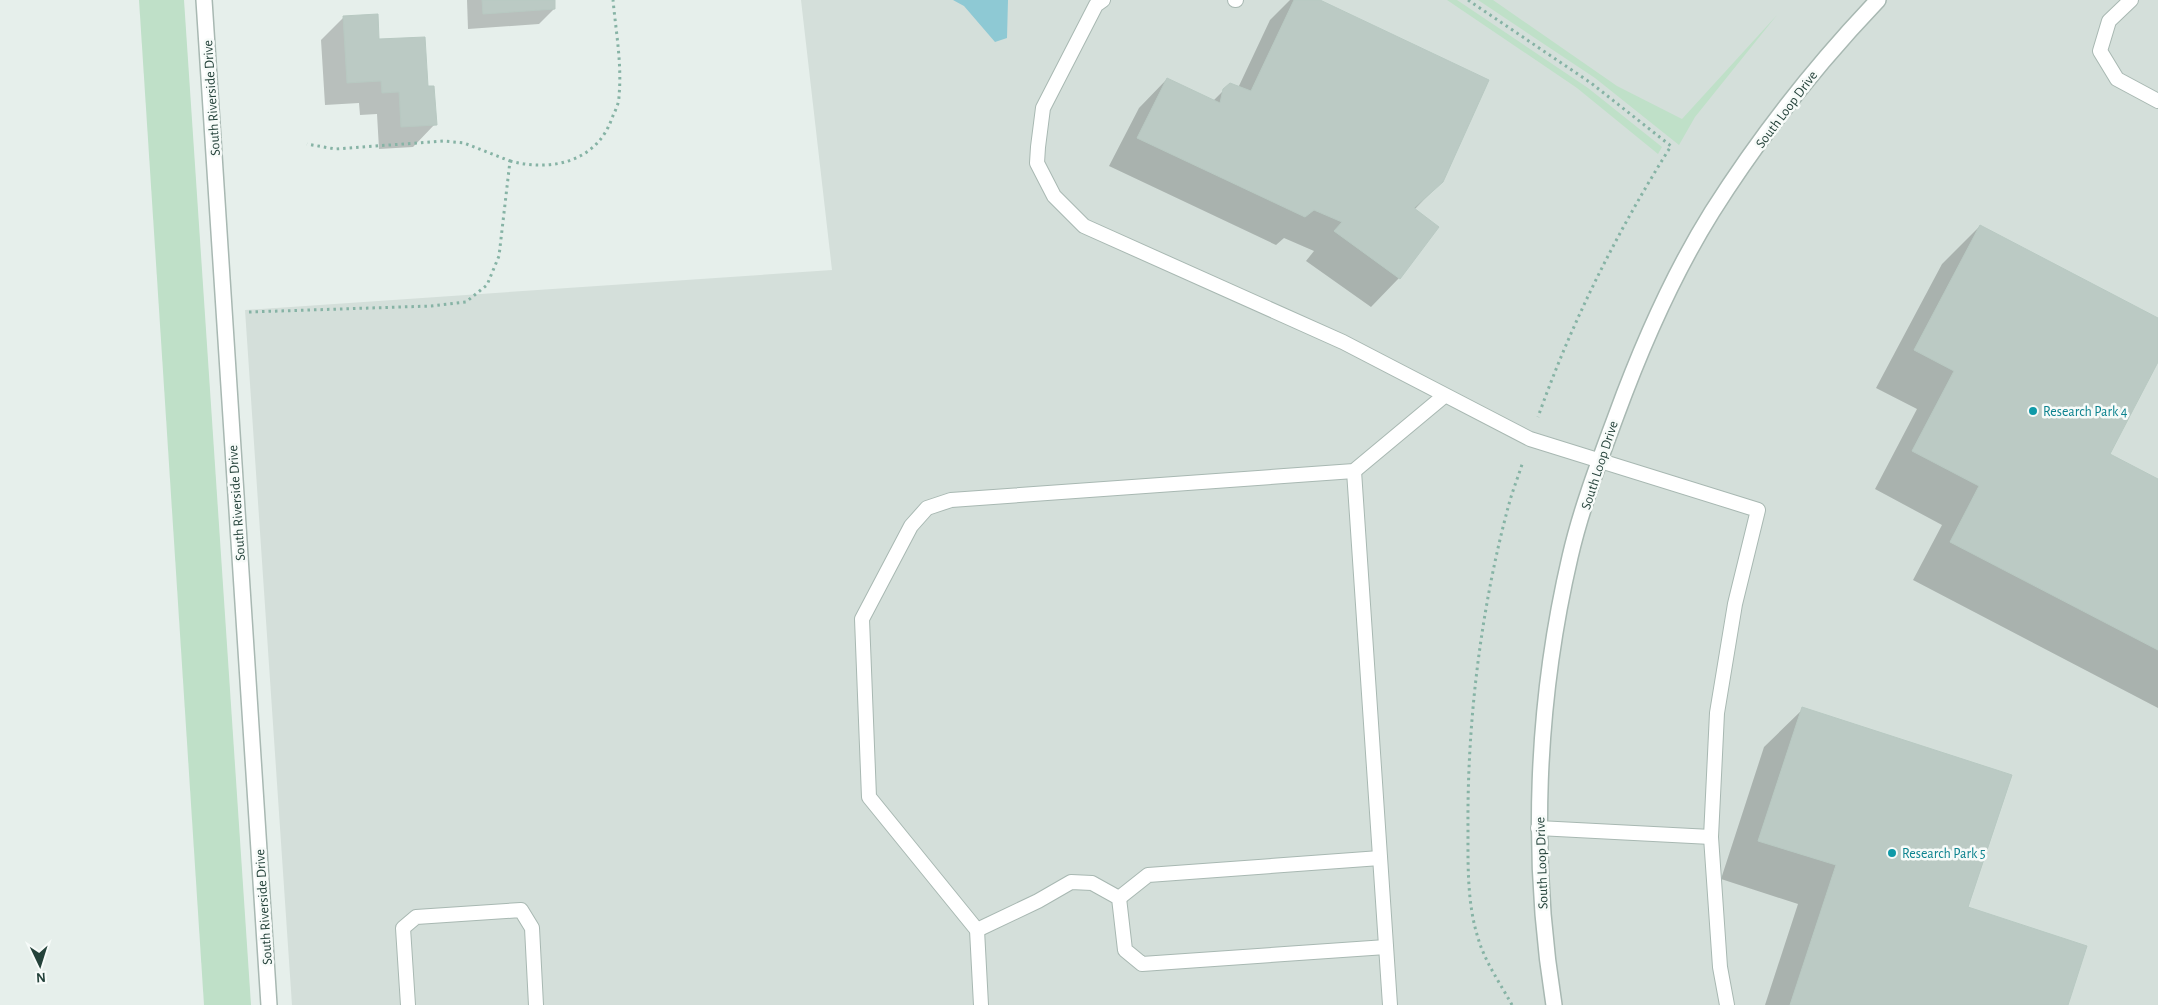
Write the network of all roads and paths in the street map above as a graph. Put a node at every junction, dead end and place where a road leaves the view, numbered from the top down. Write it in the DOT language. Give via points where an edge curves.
graph roads {
  1 [pos="204,0"];
  2 [pos="613,0"];
  3 [pos="1103,0"];
  4 [pos="1468,0"];
  5 [pos="1878,0"];
  6 [pos="2132,0"];
  7 [pos="2158,101"];
  8 [pos="307,144"];
  9 [pos="510,161"];
  10 [pos="223,313"];
  11 [pos="1444,396"];
  12 [pos="1537,419"];
  13 [pos="1523,460"];
  14 [pos="1600,460"];
  15 [pos="1354,471"];
  16 [pos="1538,828"];
  17 [pos="1711,837"];
  18 [pos="1380,858"];
  19 [pos="1119,898"];
  20 [pos="977,930"];
  21 [pos="1386,947"];
  22 [pos="269,1005"];
  23 [pos="408,1005"];
  24 [pos="536,1005"];
  25 [pos="981,1005"];
  26 [pos="1390,1005"];
  27 [pos="1512,1005"];
  28 [pos="1554,1005"];
  29 [pos="1727,1005"];
  1 -- 10 [label="street, South Riverside Drive"];
  2 -- 9 [label="path" via="620,98 609,127 592,150 568,162 526,166"];
  3 -- 11 [label="lane" via="1096,5 1044,108 1037,163 1054,196 1084,226 1344,342"];
  4 -- 12 [label="path" via="1591,83 1671,146 1590,289"];
  5 -- 14 [label="street, South Loop Drive" via="1804,83 1712,212 1639,352"];
  6 -- 7 [label="lane" via="2109,21 2100,51 2117,79"];
  8 -- 9 [label="path" via="334,149 444,141 464,143"];
  9 -- 10 [label="path" via="499,256 487,285 466,302"];
  10 -- 22 [label="street, South Riverside Drive"];
  11 -- 14 [label="lane" via="1530,440"];
  11 -- 15 [label="lane"];
  13 -- 27 [label="path" via="1503,526 1484,630 1467,793 1472,918 1484,957"];
  14 -- 16 [label="street, South Loop Drive" via="1571,555 1554,640 1542,741"];
  14 -- 17 [label="lane" via="1758,510 1735,604 1717,712"];
  15 -- 18 [label="lane"];
  15 -- 20 [label="lane" via="951,500 927,508 911,526 862,619 869,797"];
  16 -- 17 [label="lane"];
  16 -- 28 [label="street, South Loop Drive" via="1544,929"];
  17 -- 29 [label="lane" via="1720,967"];
  18 -- 19 [label="lane" via="1148,875"];
  18 -- 21 [label="lane"];
  19 -- 20 [label="lane" via="1092,883 1071,882"];
  19 -- 21 [label="lane" via="1124,950 1142,964"];
  20 -- 25 [label="lane"];
  21 -- 26 [label="lane"];
  23 -- 24 [label="lane" via="403,928 416,917 521,910 532,928"];
}
